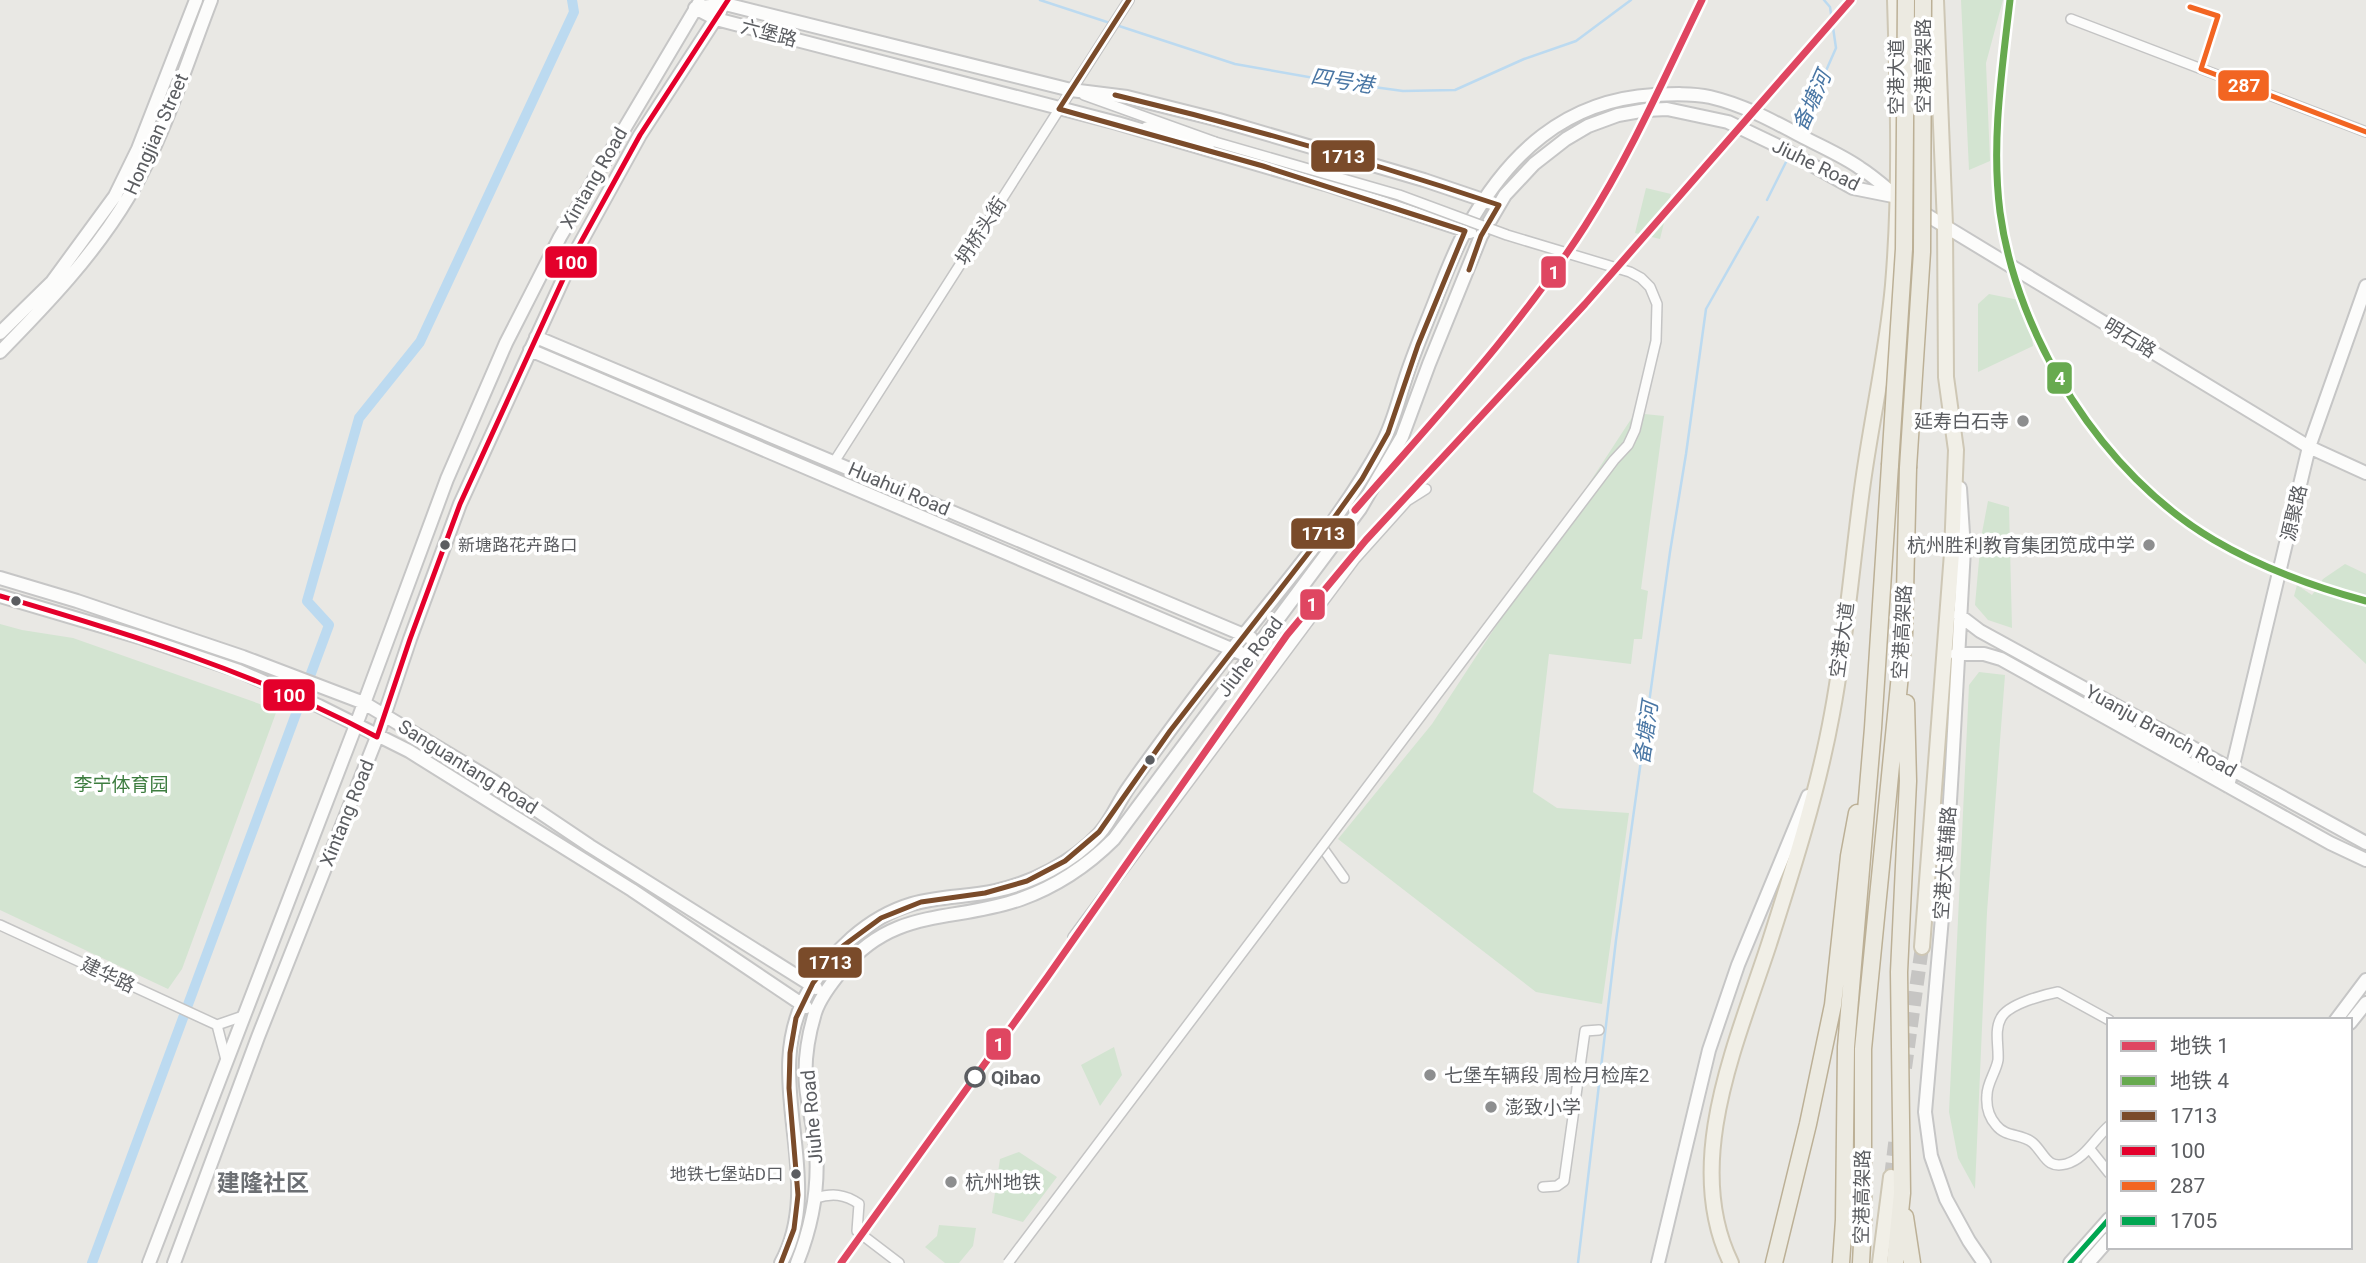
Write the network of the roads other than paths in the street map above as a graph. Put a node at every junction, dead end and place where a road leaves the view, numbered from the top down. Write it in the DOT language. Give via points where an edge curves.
graph roads {
  1 [pos="196,0"];
  2 [pos="211,0"];
  3 [pos="1895,0"];
  4 [pos="1906,0"];
  5 [pos="1923,0"];
  6 [pos="1936,0"];
  7 [pos="1128,1"];
  8 [pos="727,2"];
  9 [pos="698,4"];
  10 [pos="716,19"];
  11 [pos="2071,19"];
  12 [pos="1071,90"];
  13 [pos="1059,109"];
  14 [pos="1117,123"];
  15 [pos="2366,132"];
  16 [pos="1215,142"];
  17 [pos="1896,197"];
  18 [pos="1485,200"];
  19 [pos="1499,205"];
  20 [pos="1945,225"];
  21 [pos="1465,230"];
  22 [pos="1481,236"];
  23 [pos="2366,286"];
  24 [pos="0,333"];
  25 [pos="536,337"];
  26 [pos="530,350"];
  27 [pos="0,352"];
  28 [pos="2309,447"];
  29 [pos="1956,450"];
  30 [pos="834,462"];
  31 [pos="2366,473"];
  32 [pos="1426,489"];
  33 [pos="0,578"];
  34 [pos="0,596"];
  35 [pos="1959,615"];
  36 [pos="1904,634"];
  37 [pos="1245,635"];
  38 [pos="1261,642"];
  39 [pos="1233,649"];
  40 [pos="1956,654"];
  41 [pos="1250,657"];
  42 [pos="364,703"];
  43 [pos="385,715"];
  44 [pos="356,724"];
  45 [pos="1873,728"];
  46 [pos="377,737"];
  47 [pos="1821,763"];
  48 [pos="2232,770"];
  49 [pos="2228,786"];
  50 [pos="2366,843"];
  51 [pos="1322,847"];
  52 [pos="2366,860"];
  53 [pos="1344,878"];
  54 [pos="0,925"];
  55 [pos="1073,937"];
  56 [pos="1922,947"];
  57 [pos="2366,980"];
  58 [pos="812,985"];
  59 [pos="825,993"];
  60 [pos="2366,1003"];
  61 [pos="801,1004"];
  62 [pos="815,1013"];
  63 [pos="243,1016"];
  64 [pos="2338,1018"];
  65 [pos="2107,1019"];
  66 [pos="2352,1020"];
  67 [pos="217,1025"];
  68 [pos="1599,1030"];
  69 [pos="226,1060"];
  70 [pos="2107,1128"];
  71 [pos="2089,1148"];
  72 [pos="2107,1171"];
  73 [pos="1891,1177"];
  74 [pos="1543,1187"];
  75 [pos="1902,1193"];
  76 [pos="816,1198"];
  77 [pos="2107,1221"];
  78 [pos="2107,1241"];
  79 [pos="149,1263"];
  80 [pos="174,1263"];
  81 [pos="781,1263"];
  82 [pos="797,1263"];
  83 [pos="899,1263"];
  84 [pos="1008,1263"];
  85 [pos="1658,1263"];
  86 [pos="1731,1263"];
  87 [pos="1774,1263"];
  88 [pos="1841,1263"];
  89 [pos="1861,1263"];
  90 [pos="1880,1263"];
  91 [pos="1895,1263"];
  92 [pos="1912,1263"];
  93 [pos="1984,1263"];
  94 [pos="2070,1263"];
  95 [pos="2088,1263"];
  1 -- 24 [label="street, Hongjian Street" via="115,196 52,282"];
  2 -- 27 [label="street, Hongjian Street" via="129,196 80,266"];
  3 -- 17 [label="main road, 空港大道"];
  4 -- 45 [label="highway, 空港高架路, bridge" via="1904,248"];
  5 -- 36 [label="highway, 空港高架路, bridge" via="1922,252 1908,468"];
  6 -- 20 [label="main road"];
  7 -- 12 [label="street, 坍桥头街"];
  8 -- 9 [label="street, 六堡路"];
  8 -- 10 [label="street, Xintang Road"];
  8 -- 12 [label="street, 六堡路"];
  9 -- 10 [label="street, 六堡路"];
  9 -- 42 [label="street, Xintang Road" via="560,237 506,343 447,479"];
  10 -- 13 [label="street, 六堡路"];
  10 -- 25 [label="street, Xintang Road" via="640,135 576,251"];
  11 -- 15 [label="street"];
  12 -- 13 [label="street, 坍桥头街"];
  12 -- 16 [label="street"];
  12 -- 18 [label="street, 六堡路" via="1127,97 1206,117"];
  13 -- 14 [label="street, 六堡路"];
  13 -- 30 [label="street, 坍桥头街"];
  14 -- 16 [label="street"];
  14 -- 21 [label="street, 六堡路"];
  16 -- 51 [label="street, bridge" via="1399,195 1507,235 1630,272 1650,287 1657,304 1656,341 1628,445"];
  17 -- 18 [label="street, Jiuhe Road" via="1860,167 1748,108 1705,96 1664,94 1616,100 1563,121 1510,164"];
  17 -- 19 [label="street, Jiuhe Road" via="1853,188 1728,122 1667,109 1618,115 1588,126 1518,179"];
  17 -- 20 [label="street, 明石路"];
  17 -- 47 [label="main road, 空港大道" via="1891,298"];
  18 -- 19 [label="street, 六堡路"];
  18 -- 21 [label="street, Jiuhe Road"];
  19 -- 22 [label="street, Jiuhe Road"];
  20 -- 28 [label="street, 明石路"];
  20 -- 29 [label="main road" via="1946,377"];
  21 -- 22 [label="street, 六堡路"];
  21 -- 37 [label="street, Jiuhe Road" via="1384,441 1343,508"];
  22 -- 38 [label="street, Jiuhe Road" via="1402,437 1360,509"];
  23 -- 28 [label="street, 源聚路"];
  25 -- 26 [label="street, Xintang Road"];
  25 -- 30 [label="street, Huahui Road"];
  26 -- 39 [label="street, Huahui Road"];
  26 -- 43 [label="street, Xintang Road" via="460,505"];
  28 -- 31 [label="street, 明石路"];
  28 -- 48 [label="street, 源聚路"];
  29 -- 35 [label="street, 空港大道辅路" via="1964,549"];
  29 -- 56 [label="main road"];
  30 -- 37 [label="street, Huahui Road"];
  32 -- 55 [label="street" via="1407,501 1355,559"];
  33 -- 42 [label="street, Sanguantang Road" via="243,657"];
  34 -- 44 [label="street, Sanguantang Road" via="239,671"];
  35 -- 40 [label="street, 空港大道辅路"];
  35 -- 48 [label="street, Yuanju Branch Road" via="1980,631"];
  36 -- 75 [label="highway" via="1908,781 1899,972"];
  36 -- 89 [label="highway, 空港高架路" via="1863,1049"];
  37 -- 38 [label="street, Huahui Road"];
  37 -- 39 [label="street, Jiuhe Road"];
  38 -- 41 [label="street, Jiuhe Road"];
  39 -- 41 [label="street, Huahui Road"];
  39 -- 58 [label="street, Jiuhe Road" via="1130,785 1111,819 1087,845 1034,878 996,891 912,904 892,912 849,940"];
  40 -- 49 [label="street, Yuanju Branch Road" via="2001,659"];
  40 -- 93 [label="street, 空港大道辅路" via="1945,883 1925,1112 1931,1156 1946,1199"];
  41 -- 59 [label="street, Jiuhe Road" via="1114,839 1094,859 1020,899 898,926 865,947"];
  42 -- 43 [label="street, Sanguantang Road"];
  42 -- 44 [label="street, Xintang Road"];
  43 -- 46 [label="street, Xintang Road"];
  43 -- 58 [label="street, Sanguantang Road"];
  44 -- 46 [label="street, Sanguantang Road"];
  44 -- 63 [label="street, Xintang Road"];
  45 -- 87 [label="highway" via="1849,856 1832,1005"];
  45 -- 88 [label="highway, 空港高架路" via="1846,1046"];
  46 -- 61 [label="street, Sanguantang Road" via="409,751 538,830"];
  46 -- 80 [label="street, Xintang Road"];
  47 -- 85 [label="street" via="1738,965 1709,1050"];
  47 -- 86 [label="main road, 空港大道" via="1719,1109 1712,1207"];
  48 -- 49 [label="street, 源聚路"];
  48 -- 50 [label="street, Yuanju Branch Road"];
  49 -- 52 [label="street, Yuanju Branch Road"];
  51 -- 53 [label="street"];
  51 -- 84 [label="street, bridge"];
  54 -- 67 [label="street, 建华路"];
  57 -- 64 [label="street"];
  58 -- 59 [label="street, Sanguantang Road"];
  58 -- 61 [label="street, Jiuhe Road"];
  59 -- 62 [label="street, Jiuhe Road"];
  60 -- 66 [label="street"];
  61 -- 62 [label="street, Sanguantang Road"];
  61 -- 81 [label="street, Jiuhe Road" via="788,1065 799,1203 796,1228"];
  62 -- 76 [label="street, Jiuhe Road" via="805,1067 816,1149"];
  63 -- 67 [label="street"];
  63 -- 69 [label="street, Xintang Road"];
  65 -- 71 [label="street" via="2058,992 2032,998 2006,1012 2000,1018 1998,1060 1986,1093 1997,1128 2033,1143 2047,1162 2067,1164"];
  67 -- 69 [label="street"];
  68 -- 74 [label="street" via="1585,1031 1564,1181"];
  69 -- 79 [label="street, Xintang Road"];
  70 -- 71 [label="street"];
  71 -- 72 [label="street"];
  73 -- 90 [label="main road"];
  75 -- 91 [label="highway"];
  75 -- 92 [label="highway"];
  76 -- 82 [label="street, Jiuhe Road"];
  76 -- 83 [label="street" via="848,1196 859,1204 856,1231"];
  77 -- 94 [label="street"];
  78 -- 95 [label="street"];
}
